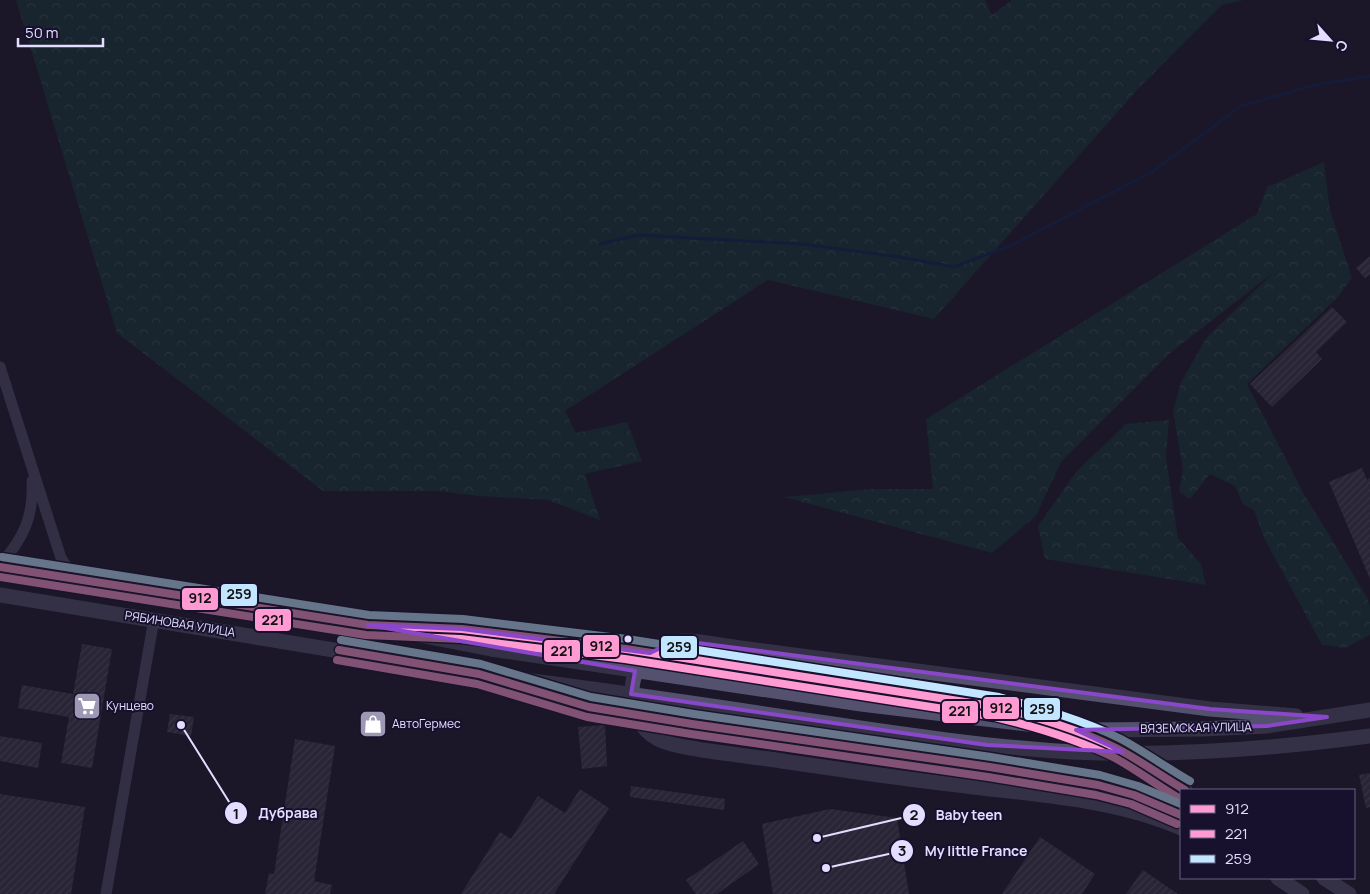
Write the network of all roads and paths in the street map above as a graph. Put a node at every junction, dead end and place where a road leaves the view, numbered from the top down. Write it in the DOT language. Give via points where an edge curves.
graph roads {
  1 [pos="0,367"];
  2 [pos="29,460"];
  3 [pos="0,566"];
  4 [pos="88,582"];
  5 [pos="0,595"];
  6 [pos="154,619"];
  7 [pos="368,625"];
  8 [pos="479,674"];
  9 [pos="1370,710"];
  10 [pos="1327,717"];
  11 [pos="1370,736"];
  12 [pos="1183,789"];
  13 [pos="1180,815"];
  14 [pos="1180,828"];
  15 [pos="1280,879"];
  16 [pos="1330,881"];
  17 [pos="106,894"];
  18 [pos="1302,894"];
  19 [pos="1349,894"];
  1 -- 2 [label="street"];
  2 -- 3 [label="street" via="32,491 29,517 20,539"];
  2 -- 4 [label="street" via="63,563 70,572"];
  3 -- 4 [label="main road"];
  4 -- 7 [label="main road"];
  5 -- 6 [label="main road, РЯБИНОВАЯ УЛИЦА"];
  6 -- 8 [label="main road, РЯБИНОВАЯ УЛИЦА"];
  6 -- 17 [label="street"];
  7 -- 10 [label="main road, ВЯЗЕМСКАЯ УЛИЦА" via="491,649 832,700 1061,728 1202,729 1267,726"];
  7 -- 12 [label="main road, bridge" via="462,629 626,649 997,706 1054,722 1132,757"];
  8 -- 11 [label="main road, ВЯЗЕМСКАЯ УЛИЦА" via="900,734 1038,750 1236,750"];
  8 -- 13 [label="main road, РЯБИНОВАЯ УЛИЦА" via="589,707 1098,785 1134,795"];
  9 -- 10 [label="main road, ВЯЗЕМСКАЯ УЛИЦА"];
  10 -- 14 [label="main road, bridge" via="1210,709 681,641 656,649 642,661 631,685 632,703 638,720 650,734 675,745 1055,797 1139,814"];
  15 -- 18 [label="main road"];
  16 -- 19 [label="main road"];
}
